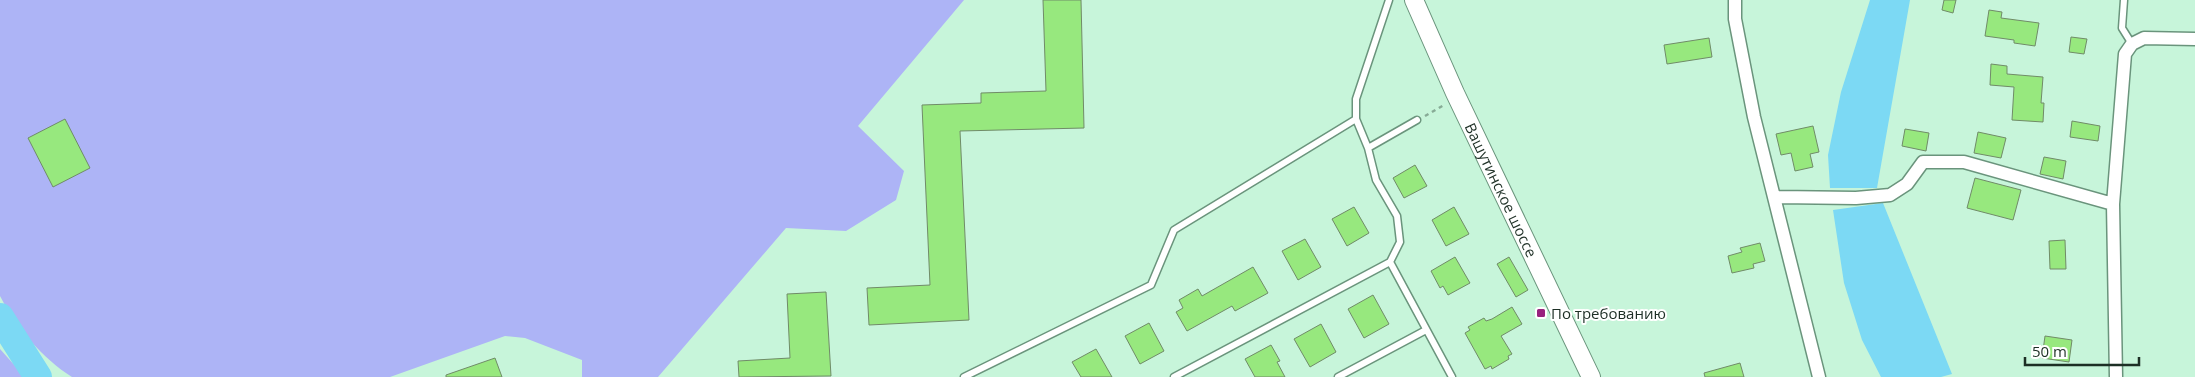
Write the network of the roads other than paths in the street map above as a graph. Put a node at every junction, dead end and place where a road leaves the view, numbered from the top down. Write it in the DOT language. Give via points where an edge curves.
graph roads {
  1 [pos="1389,0"];
  2 [pos="1414,0"];
  3 [pos="1735,0"];
  4 [pos="2124,0"];
  5 [pos="2195,39"];
  6 [pos="2132,44"];
  7 [pos="1356,118"];
  8 [pos="1416,120"];
  9 [pos="1368,148"];
  10 [pos="1775,197"];
  11 [pos="2113,204"];
  12 [pos="1390,262"];
  13 [pos="1426,330"];
  14 [pos="964,377"];
  15 [pos="1174,377"];
  16 [pos="1338,377"];
  17 [pos="1452,377"];
  18 [pos="1591,377"];
  19 [pos="1819,377"];
  20 [pos="2116,377"];
  1 -- 7 [label="lane" via="1356,99"];
  2 -- 18 [label="street, Вашутинское шоссе"];
  3 -- 10 [label="street" via="1735,19 1754,117"];
  4 -- 6 [label="lane" via="2122,28"];
  5 -- 6 [label="street" via="2144,38"];
  6 -- 11 [label="street" via="2125,54"];
  7 -- 9 [label="lane"];
  7 -- 14 [label="lane" via="1174,230 1151,285"];
  8 -- 9 [label="lane"];
  9 -- 12 [label="lane" via="1376,180 1397,216 1400,242"];
  10 -- 11 [label="street" via="1890,195 1907,184 1923,162 1964,162"];
  10 -- 19 [label="street"];
  11 -- 20 [label="street"];
  12 -- 13 [label="lane"];
  12 -- 15 [label="lane"];
  13 -- 16 [label="lane"];
  13 -- 17 [label="lane"];
}
